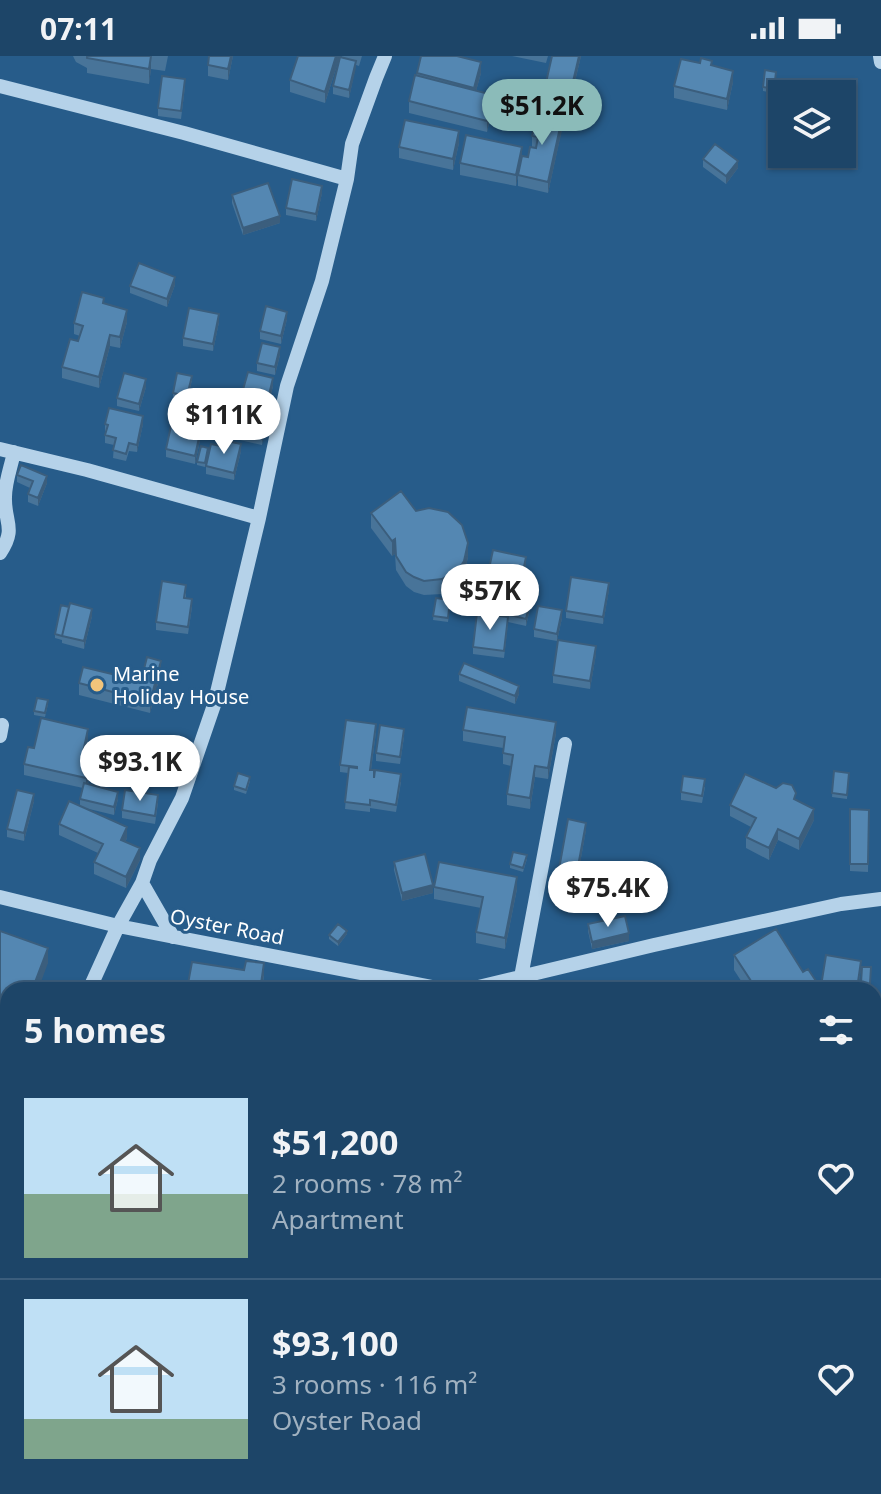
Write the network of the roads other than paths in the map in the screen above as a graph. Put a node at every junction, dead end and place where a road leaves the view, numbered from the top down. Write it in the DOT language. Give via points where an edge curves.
graph roads {
  1 [pos="385,56"];
  2 [pos="880,56"];
  3 [pos="881,62"];
  4 [pos="0,86"];
  5 [pos="347,179"];
  6 [pos="7,450"];
  7 [pos="259,518"];
  8 [pos="0,553"];
  9 [pos="565,744"];
  10 [pos="142,883"];
  11 [pos="0,897"];
  12 [pos="881,899"];
  13 [pos="118,926"];
  14 [pos="173,937"];
  15 [pos="521,977"];
  16 [pos="93,982"];
  17 [pos="406,982"];
  18 [pos="500,982"];
  1 -- 5 [label="street" via="352,144"];
  2 -- 3 [label="street"];
  4 -- 5 [label="street"];
  5 -- 7 [label="street" via="322,281 287,386"];
  6 -- 7 [label="street"];
  6 -- 8 [label="street" via="8,541"];
  7 -- 10 [label="street" via="214,705 182,798"];
  9 -- 15 [label="street"];
  10 -- 13 [label="street"];
  10 -- 14 [label="street"];
  11 -- 13 [label="street, Oyster Road"];
  12 -- 15 [label="street"];
  13 -- 14 [label="street, Oyster Road"];
  13 -- 16 [label="street"];
  14 -- 17 [label="street, Oyster Road"];
  15 -- 18 [label="street"];
}
